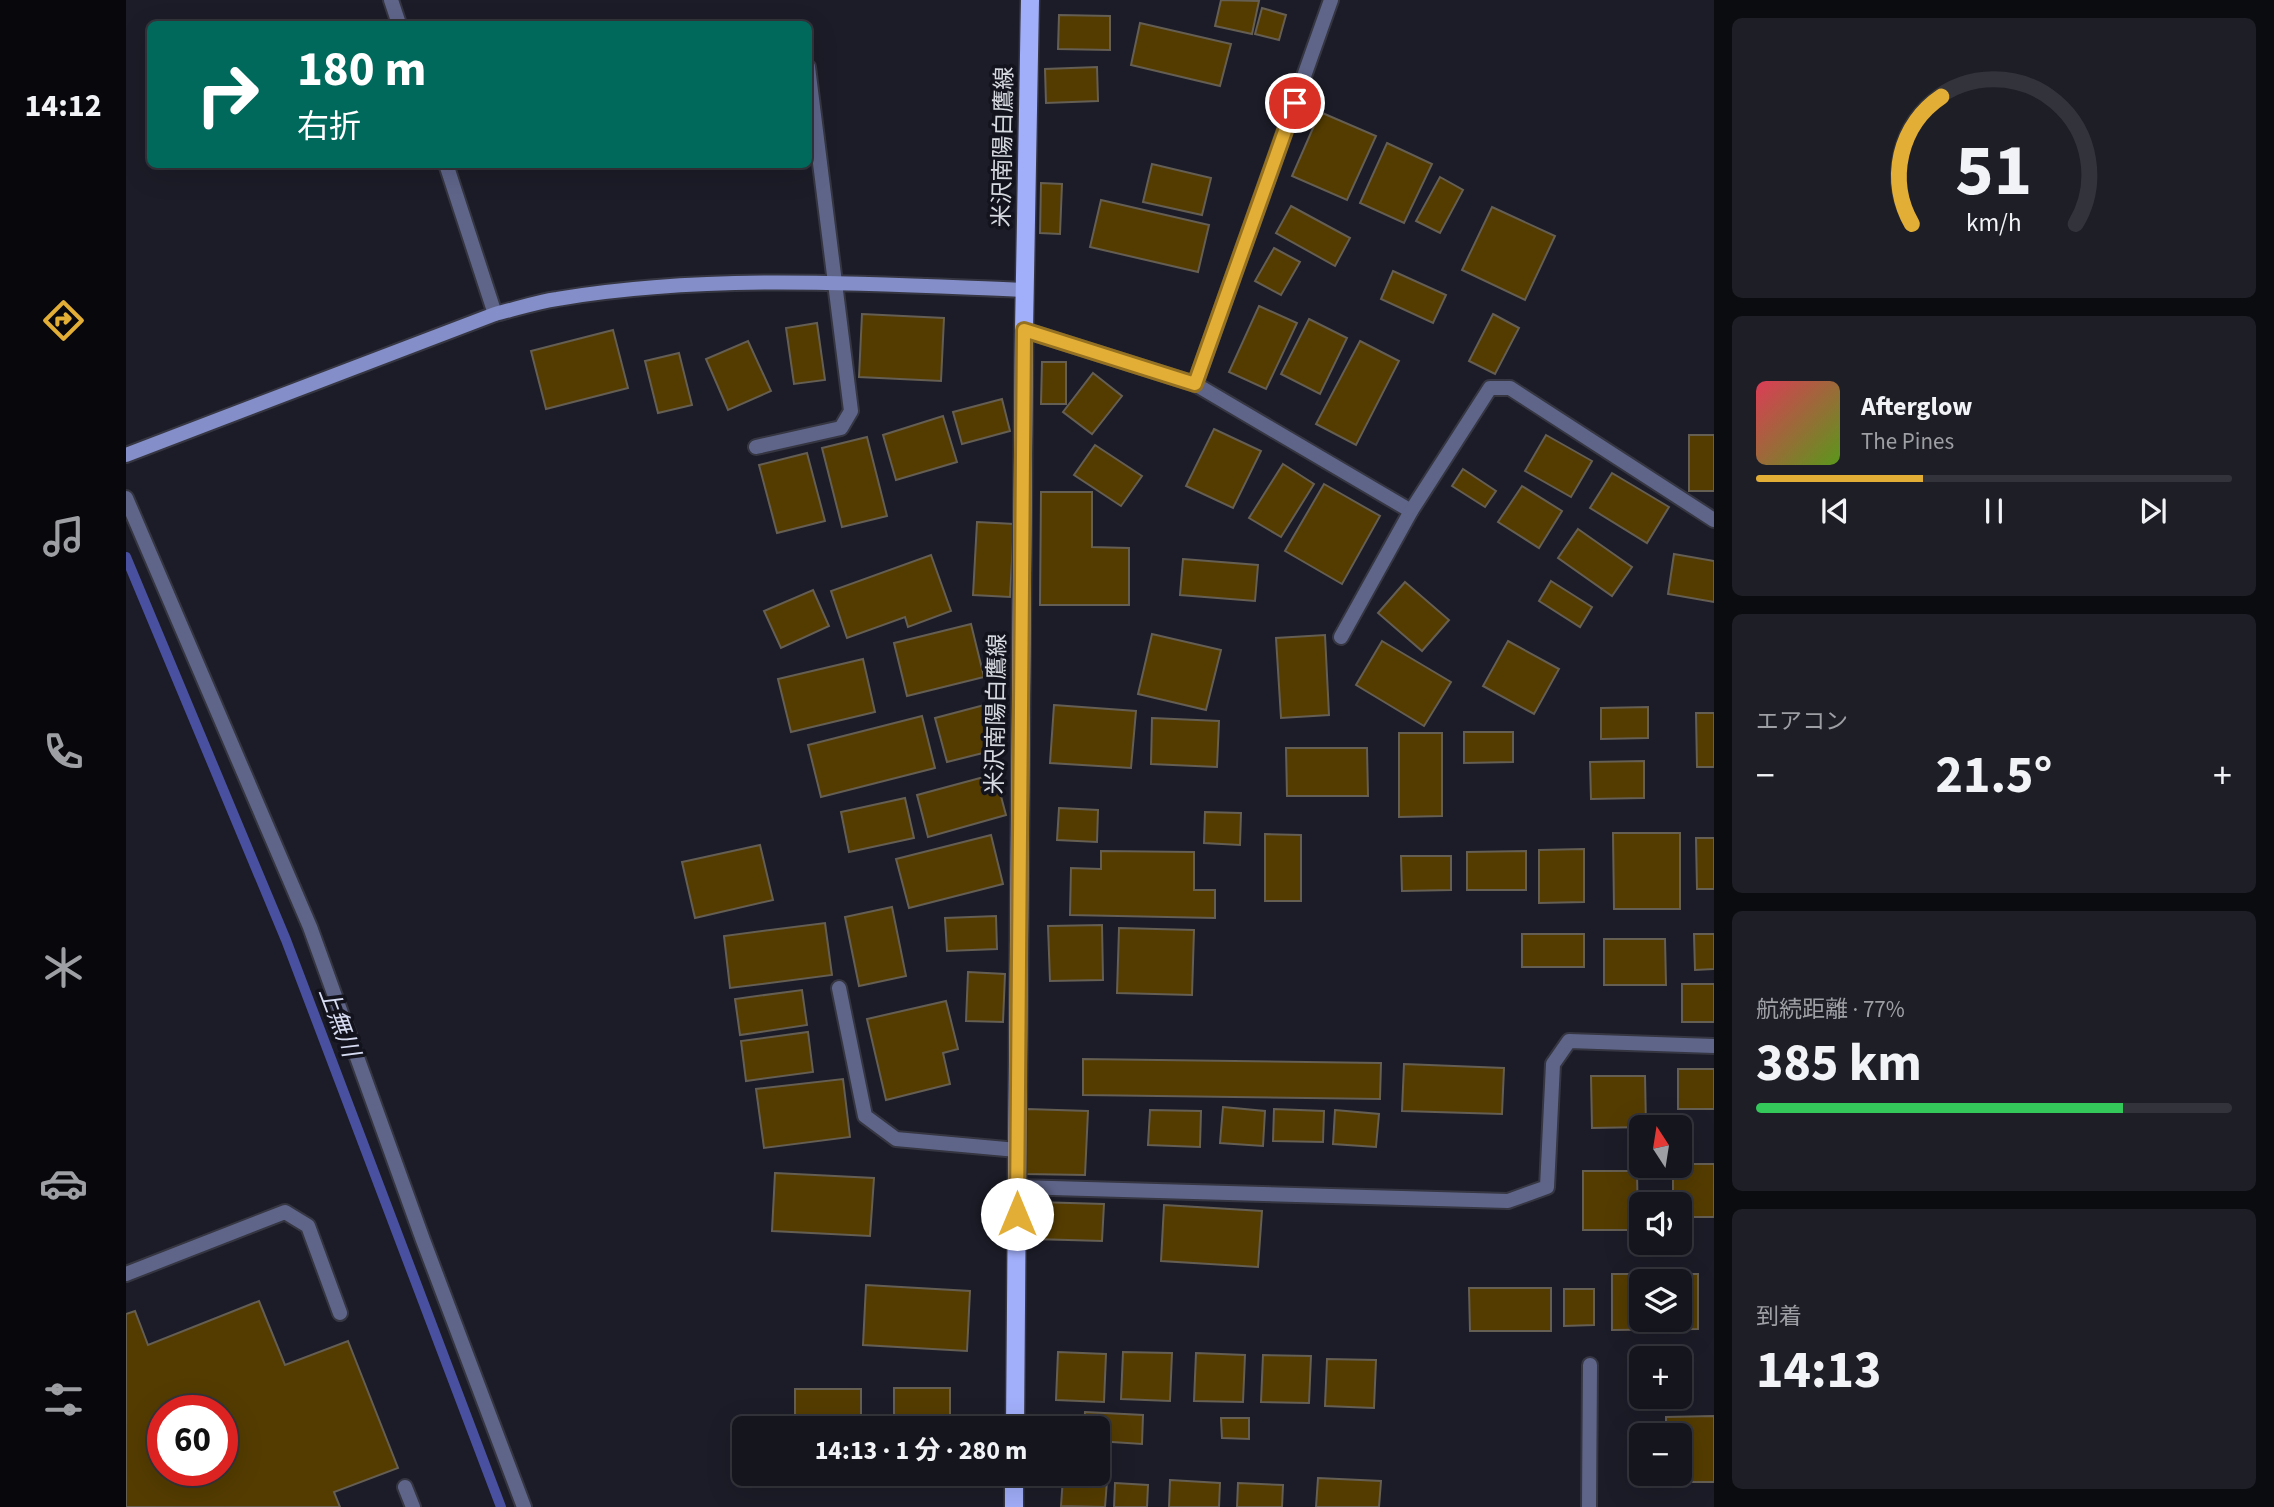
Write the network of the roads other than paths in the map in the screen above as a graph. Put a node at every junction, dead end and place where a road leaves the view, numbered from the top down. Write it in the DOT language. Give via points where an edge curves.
graph roads {
  1 [pos="391,0"];
  2 [pos="1030,0"];
  3 [pos="1331,0"];
  4 [pos="399,21"];
  5 [pos="812,98"];
  6 [pos="447,168"];
  7 [pos="836,282"];
  8 [pos="1025,290"];
  9 [pos="495,314"];
  10 [pos="1024,330"];
  11 [pos="1195,384"];
  12 [pos="756,447"];
  13 [pos="126,455"];
  14 [pos="126,498"];
  15 [pos="1411,511"];
  16 [pos="1714,520"];
  17 [pos="1341,637"];
  18 [pos="839,988"];
  19 [pos="1714,1046"];
  20 [pos="1017,1150"];
  21 [pos="1017,1187"];
  22 [pos="126,1274"];
  23 [pos="340,1313"];
  24 [pos="1590,1365"];
  25 [pos="1014,1416"];
  26 [pos="1014,1486"];
  27 [pos="405,1487"];
  28 [pos="413,1507"];
  29 [pos="524,1507"];
  30 [pos="1014,1507"];
  31 [pos="1590,1507"];
  1 -- 4 [label="lane"];
  2 -- 8 [label="main road, 米沢南陽白鷹線"];
  3 -- 11 [label="lane"];
  5 -- 7 [label="lane"];
  6 -- 9 [label="lane"];
  7 -- 8 [label="street"];
  7 -- 9 [label="street" via="657,286 555,299"];
  7 -- 12 [label="lane" via="851,411 841,428"];
  8 -- 10 [label="main road, 米沢南陽白鷹線"];
  9 -- 13 [label="street"];
  10 -- 11 [label="lane"];
  10 -- 20 [label="main road, 米沢南陽白鷹線"];
  11 -- 15 [label="lane"];
  14 -- 29 [label="lane" via="310,927"];
  15 -- 16 [label="lane" via="1490,388 1510,388"];
  15 -- 17 [label="lane"];
  18 -- 20 [label="lane" via="866,1116 896,1139"];
  19 -- 21 [label="lane" via="1569,1041 1553,1064 1547,1187 1508,1201"];
  20 -- 21 [label="main road, 米沢南陽白鷹線"];
  21 -- 25 [label="main road, 米沢南陽白鷹線"];
  22 -- 23 [label="lane" via="285,1212 308,1226"];
  24 -- 31 [label="lane"];
  26 -- 30 [label="main road"];
  27 -- 28 [label="lane"];
}
